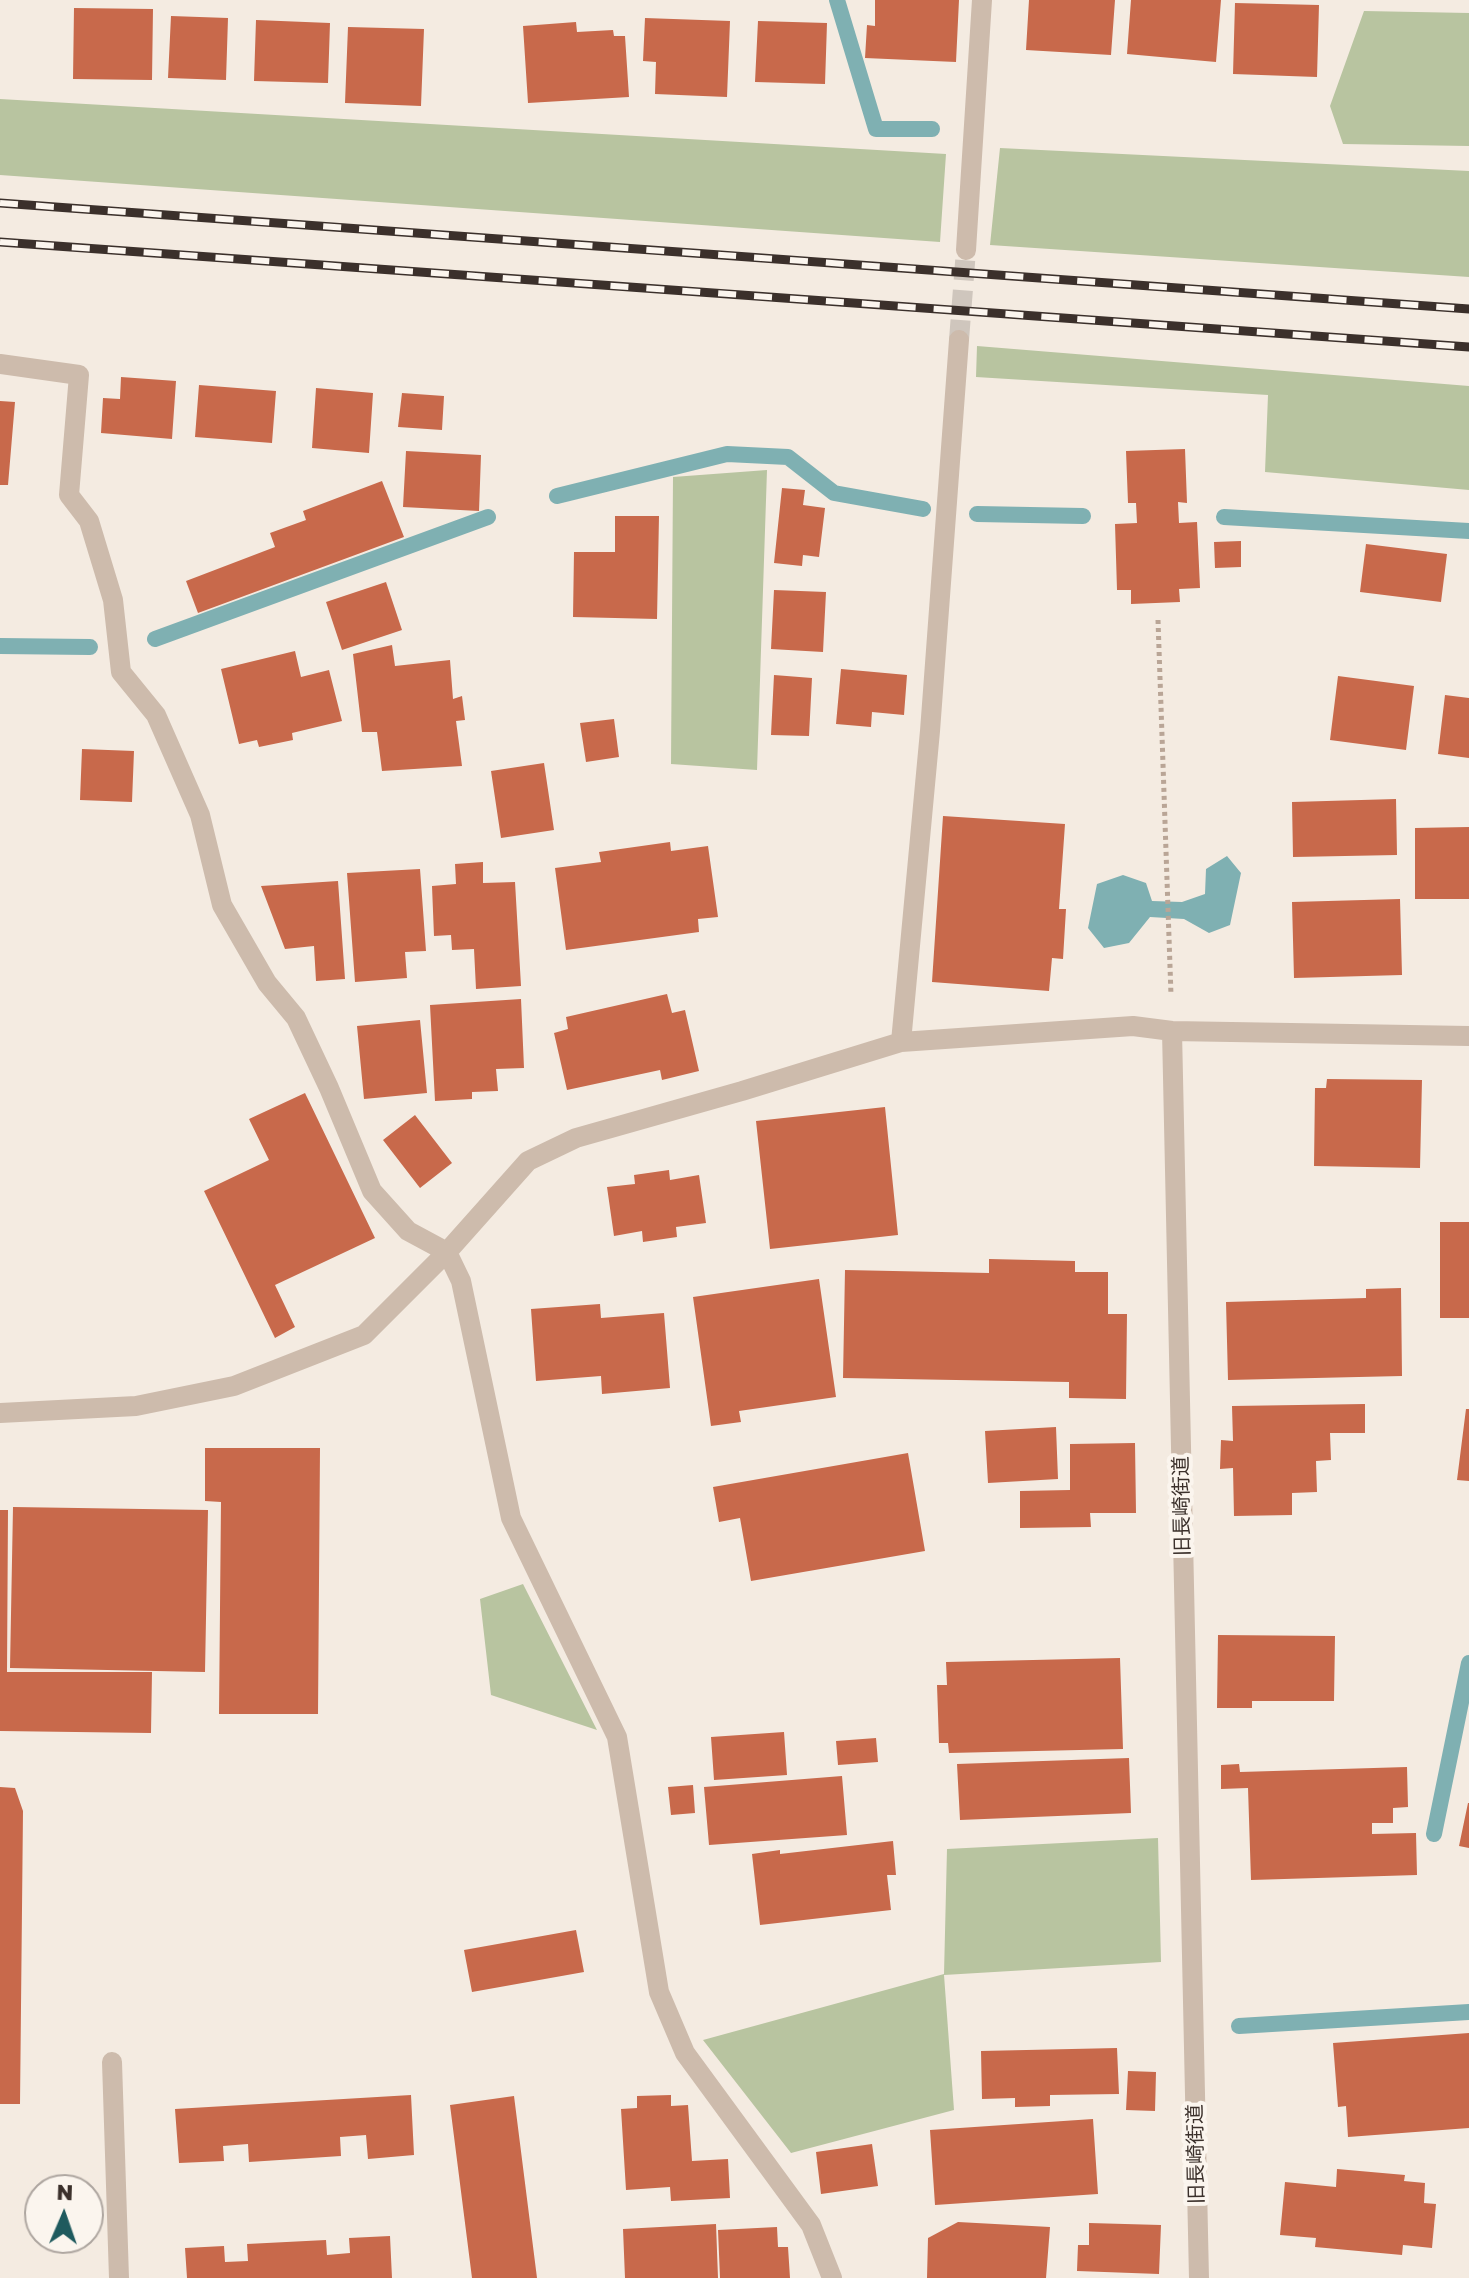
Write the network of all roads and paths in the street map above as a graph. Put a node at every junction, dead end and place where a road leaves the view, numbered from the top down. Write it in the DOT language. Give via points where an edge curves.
graph roads {
  1 [pos="982,0"];
  2 [pos="966,250"];
  3 [pos="959,340"];
  4 [pos="0,364"];
  5 [pos="1158,620"];
  6 [pos="1172,1031"];
  7 [pos="1469,1036"];
  8 [pos="901,1042"];
  9 [pos="447,1252"];
  10 [pos="0,1413"];
  11 [pos="112,2062"];
  12 [pos="119,2278"];
  13 [pos="832,2278"];
  14 [pos="1199,2278"];
  1 -- 2 [label="street"];
  3 -- 8 [label="street"];
  4 -- 9 [label="street" via="79,375 69,495 89,521 113,600 121,672 156,715 200,815 222,905 267,983 296,1018 372,1191 408,1231"];
  5 -- 6 [label="path"];
  6 -- 7 [label="street"];
  6 -- 8 [label="street" via="1133,1026"];
  6 -- 14 [label="street, 旧長崎街道"];
  8 -- 9 [label="street" via="576,1138 528,1161"];
  9 -- 10 [label="street" via="364,1335 234,1386 136,1406"];
  9 -- 13 [label="street" via="461,1281 511,1518 617,1737 659,1992 685,2053 811,2225"];
  11 -- 12 [label="street"];
}
